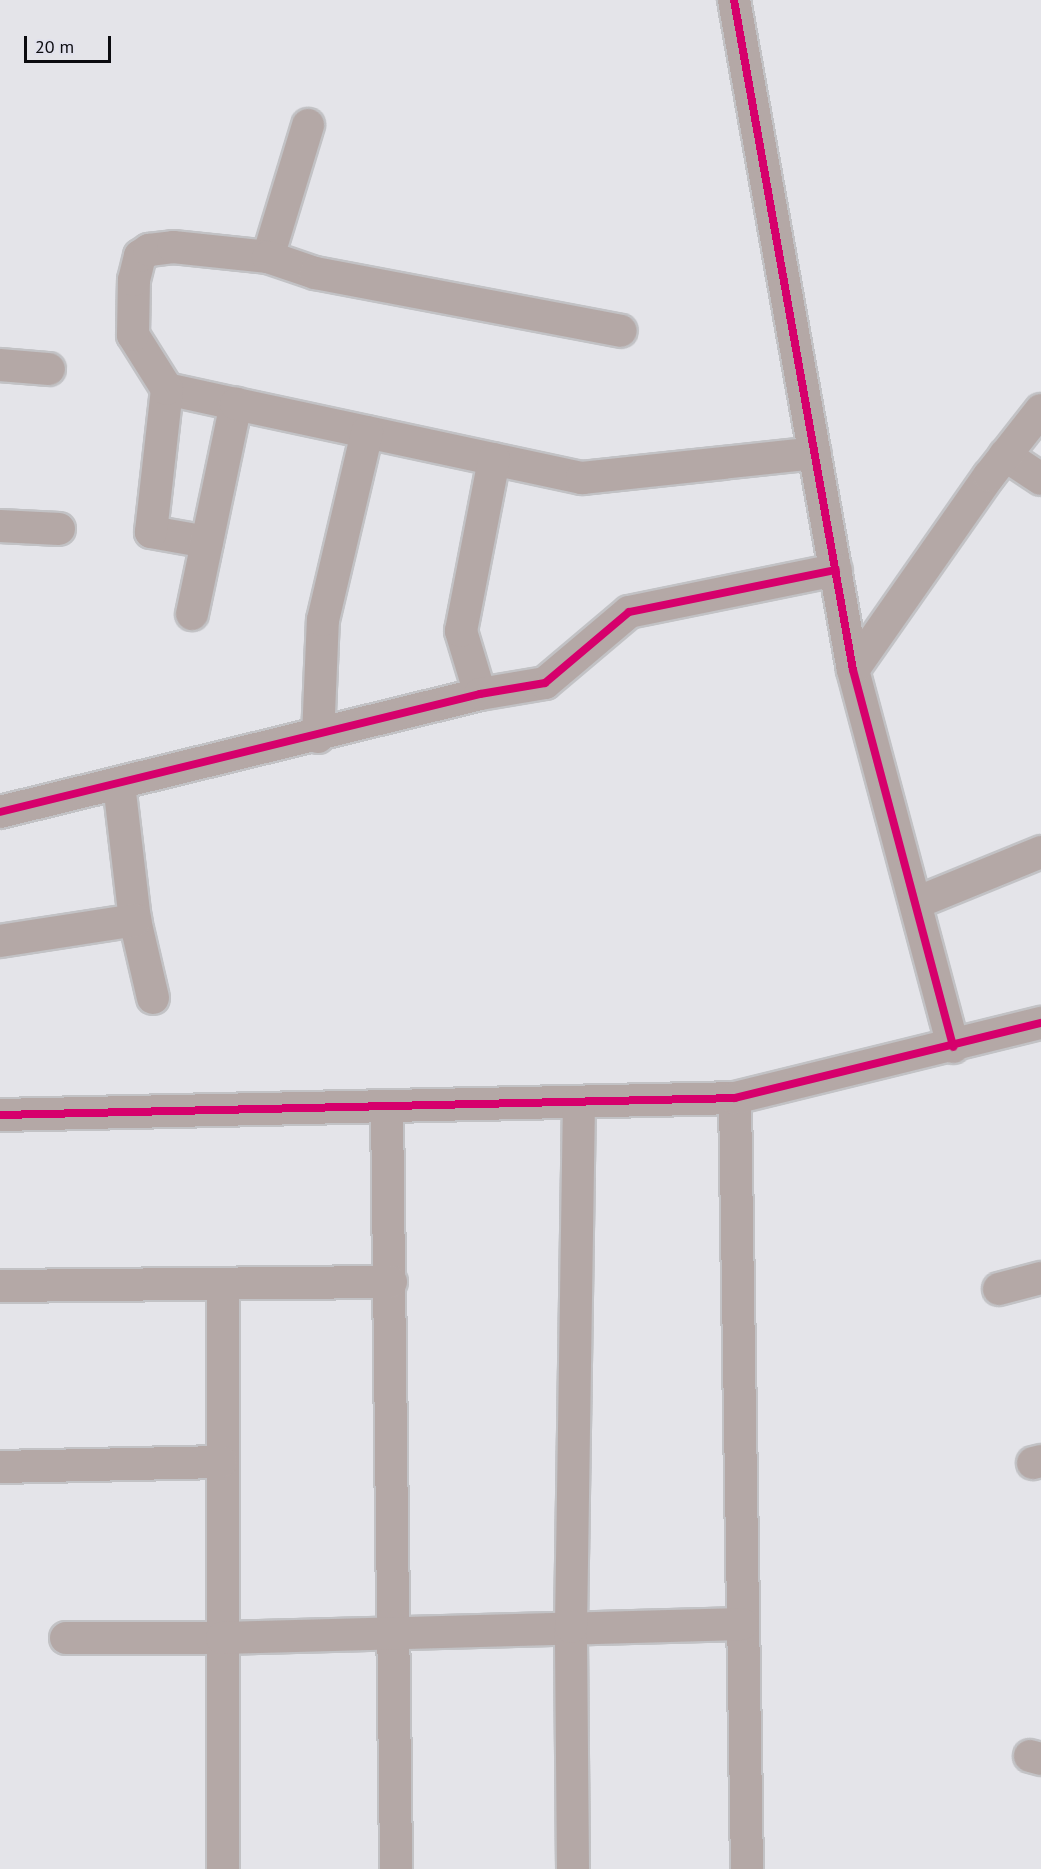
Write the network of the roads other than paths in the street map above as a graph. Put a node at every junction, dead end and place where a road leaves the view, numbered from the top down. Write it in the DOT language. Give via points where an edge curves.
graph roads {
  1 [pos="734,0"];
  2 [pos="308,125"];
  3 [pos="268,257"];
  4 [pos="621,331"];
  5 [pos="0,365"];
  6 [pos="49,369"];
  7 [pos="167,389"];
  8 [pos="236,404"];
  9 [pos="1041,410"];
  10 [pos="367,432"];
  11 [pos="815,453"];
  12 [pos="1005,455"];
  13 [pos="494,459"];
  14 [pos="1041,479"];
  15 [pos="0,526"];
  16 [pos="59,529"];
  17 [pos="207,542"];
  18 [pos="836,570"];
  19 [pos="192,614"];
  20 [pos="854,670"];
  21 [pos="480,694"];
  22 [pos="318,736"];
  23 [pos="119,784"];
  24 [pos="0,812"];
  25 [pos="1041,852"];
  26 [pos="916,904"];
  27 [pos="135,920"];
  28 [pos="0,941"];
  29 [pos="153,998"];
  30 [pos="1041,1023"];
  31 [pos="953,1047"];
  32 [pos="735,1098"];
  33 [pos="579,1102"];
  34 [pos="387,1106"];
  35 [pos="0,1115"];
  36 [pos="1041,1278"];
  37 [pos="391,1282"];
  38 [pos="223,1285"];
  39 [pos="0,1286"];
  40 [pos="999,1289"];
  41 [pos="221,1462"];
  42 [pos="0,1467"];
  43 [pos="742,1624"];
  44 [pos="571,1627"];
  45 [pos="396,1632"];
  46 [pos="66,1638"];
  47 [pos="222,1638"];
  48 [pos="224,1869"];
  49 [pos="396,1869"];
  50 [pos="573,1869"];
  51 [pos="747,1869"];
  1 -- 11 [label="street"];
  2 -- 3 [label="street"];
  3 -- 4 [label="street" via="315,273"];
  3 -- 7 [label="street" via="173,247 149,250 140,256 134,280 133,335"];
  5 -- 6 [label="street"];
  7 -- 8 [label="street"];
  7 -- 17 [label="street" via="151,532"];
  8 -- 10 [label="street"];
  8 -- 17 [label="street"];
  9 -- 12 [label="street"];
  10 -- 13 [label="street"];
  10 -- 22 [label="street" via="323,620"];
  11 -- 13 [label="street" via="582,478"];
  11 -- 18 [label="street"];
  12 -- 14 [label="street"];
  12 -- 20 [label="street"];
  13 -- 21 [label="street" via="461,631"];
  15 -- 16 [label="street"];
  17 -- 19 [label="street"];
  18 -- 20 [label="street"];
  18 -- 21 [label="street" via="629,612 545,683"];
  20 -- 26 [label="street"];
  21 -- 22 [label="street"];
  22 -- 23 [label="street"];
  23 -- 24 [label="street"];
  23 -- 27 [label="street"];
  25 -- 26 [label="street"];
  26 -- 31 [label="street"];
  27 -- 28 [label="street"];
  27 -- 29 [label="street"];
  30 -- 31 [label="street"];
  31 -- 32 [label="street"];
  32 -- 33 [label="street"];
  32 -- 43 [label="street"];
  33 -- 34 [label="street"];
  33 -- 44 [label="street"];
  34 -- 35 [label="street"];
  34 -- 37 [label="street"];
  36 -- 40 [label="street"];
  37 -- 38 [label="street"];
  37 -- 45 [label="street"];
  38 -- 39 [label="street"];
  38 -- 41 [label="street"];
  41 -- 42 [label="street"];
  41 -- 47 [label="street"];
  43 -- 44 [label="street"];
  43 -- 51 [label="street"];
  44 -- 45 [label="street"];
  44 -- 50 [label="street"];
  45 -- 47 [label="street"];
  45 -- 49 [label="street"];
  46 -- 47 [label="street"];
  47 -- 48 [label="street"];
}
